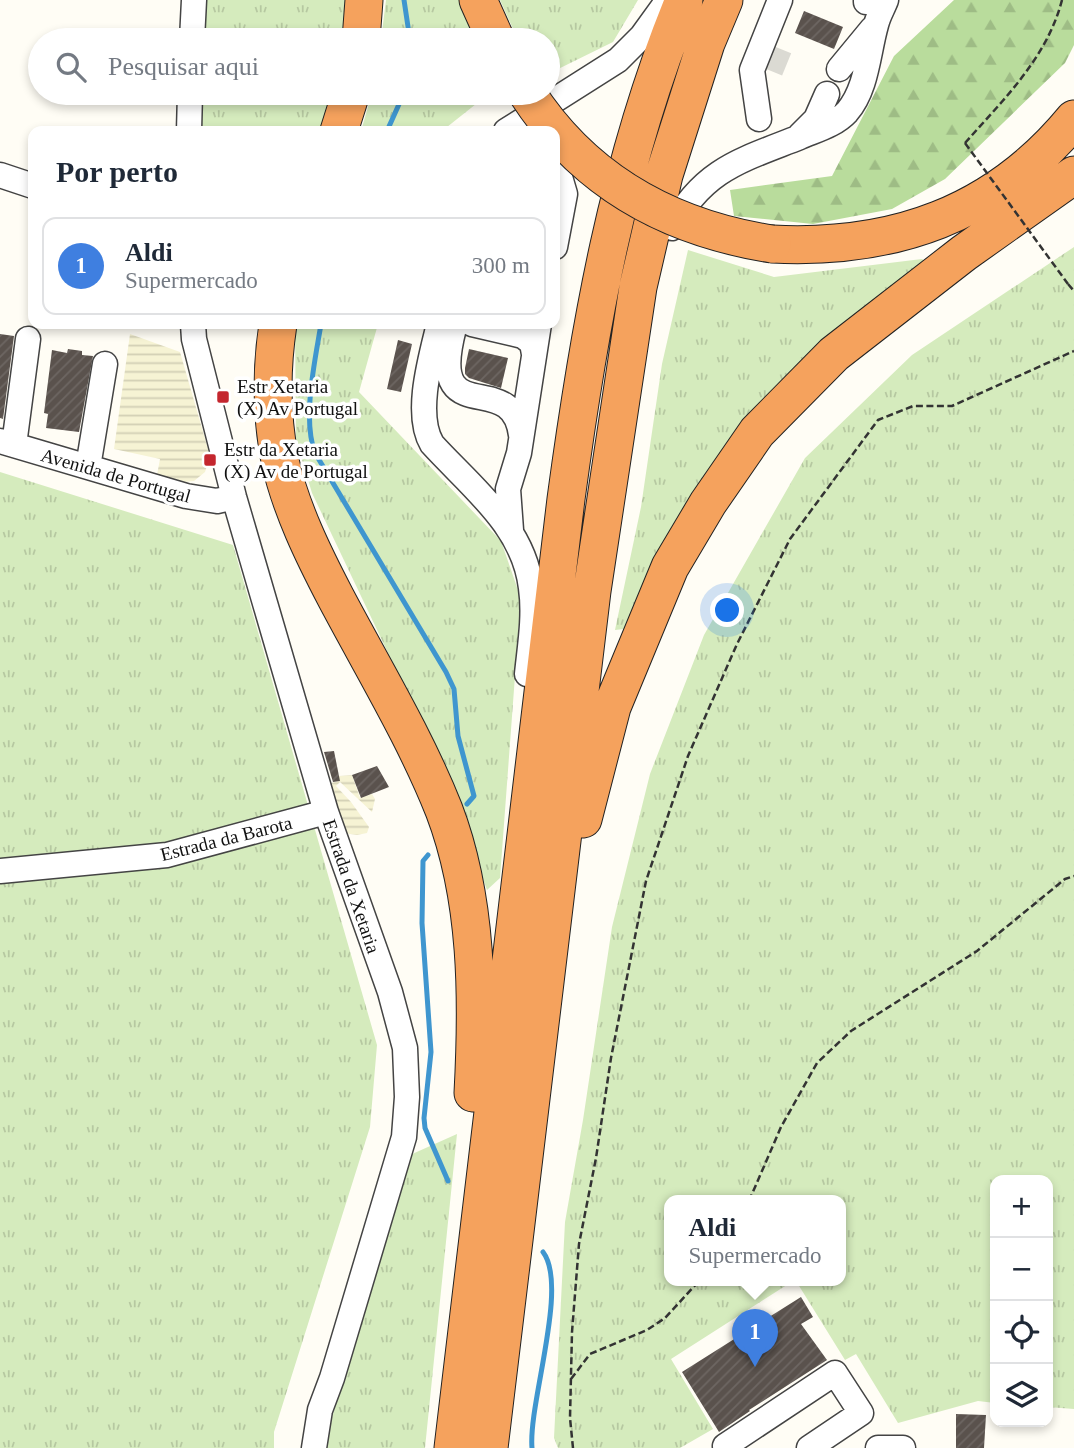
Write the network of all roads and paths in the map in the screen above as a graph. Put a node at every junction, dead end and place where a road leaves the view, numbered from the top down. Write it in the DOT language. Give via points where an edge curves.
graph roads {
  1 [pos="194,0"];
  2 [pos="364,0"];
  3 [pos="668,0"];
  4 [pos="684,0"];
  5 [pos="724,0"];
  6 [pos="1062,0"];
  7 [pos="874,4"];
  8 [pos="777,8"];
  9 [pos="193,28"];
  10 [pos="362,28"];
  11 [pos="782,44"];
  12 [pos="839,69"];
  13 [pos="771,71"];
  14 [pos="582,82"];
  15 [pos="827,94"];
  16 [pos="560,96"];
  17 [pos="190,105"];
  18 [pos="347,105"];
  19 [pos="536,105"];
  20 [pos="546,105"];
  21 [pos="759,119"];
  22 [pos="1074,119"];
  23 [pos="189,126"];
  24 [pos="341,126"];
  25 [pos="514,126"];
  26 [pos="551,126"];
  27 [pos="552,126"];
  28 [pos="560,137"];
  29 [pos="797,138"];
  30 [pos="730,165"];
  31 [pos="0,174"];
  32 [pos="1074,175"];
  33 [pos="560,177"];
  34 [pos="28,184"];
  35 [pos="560,220"];
  36 [pos="638,287"];
  37 [pos="1074,291"];
  38 [pos="193,329"];
  39 [pos="277,329"];
  40 [pos="438,329"];
  41 [pos="455,329"];
  42 [pos="514,329"];
  43 [pos="538,329"];
  44 [pos="27,339"];
  45 [pos="1074,351"];
  46 [pos="534,354"];
  47 [pos="105,364"];
  48 [pos="521,435"];
  49 [pos="7,443"];
  50 [pos="88,467"];
  51 [pos="234,498"];
  52 [pos="511,530"];
  53 [pos="532,783"];
  54 [pos="326,812"];
  55 [pos="0,871"];
  56 [pos="1074,876"];
  57 [pos="553,921"];
  58 [pos="752,1195"];
  59 [pos="694,1286"];
  60 [pos="465,1348"];
  61 [pos="571,1379"];
  62 [pos="314,1448"];
  63 [pos="453,1448"];
  64 [pos="489,1448"];
  65 [pos="573,1448"];
  66 [pos="726,1448"];
  67 [pos="809,1448"];
  68 [pos="878,1448"];
  69 [pos="903,1448"];
  1 -- 9 [label="street"];
  2 -- 10 [label="highway"];
  3 -- 14 [label="street" via="631,50"];
  4 -- 53 [label="highway" via="631,153 598,289 575,429"];
  5 -- 36 [label="highway" via="664,175"];
  6 -- 37 [label="path, bridge" via="1056,21 1028,72 965,143"];
  7 -- 12 [label="street"];
  7 -- 29 [label="street" via="863,79 848,111 839,120"];
  8 -- 11 [label="street" via="773,24"];
  8 -- 21 [label="street" via="752,70"];
  13 -- 21 [label="street"];
  14 -- 16 [label="street"];
  14 -- 27 [label="street" via="560,107"];
  15 -- 29 [label="street" via="816,119"];
  17 -- 23 [label="street"];
  18 -- 24 [label="highway"];
  19 -- 26 [label="highway, bridge"];
  20 -- 25 [label="street"];
  21 -- 30 [label="street" via="754,135"];
  22 -- 28 [label="highway, bridge" via="1036,159 978,201 901,233 844,244 738,239 669,216 609,181"];
  29 -- 30 [label="street"];
  30 -- 36 [label="street" via="680,212"];
  31 -- 34 [label="street"];
  32 -- 57 [label="highway" via="834,354 757,432 670,567 637,643 612,708"];
  33 -- 35 [label="street" via="565,194"];
  36 -- 57 [label="highway" via="592,590"];
  38 -- 51 [label="street, Estrada da Xetaria"];
  39 -- 60 [label="highway" via="272,359 275,428 290,496 316,558 444,810 465,886 475,1017 460,1236"];
  40 -- 52 [label="street" via="424,408 427,436"];
  41 -- 48 [label="street" via="449,360 453,385 460,393 504,404 518,420"];
  42 -- 46 [label="street" via="529,339"];
  43 -- 46 [label="street"];
  44 -- 49 [label="street"];
  45 -- 61 [label="path" via="952,406 913,406 878,420 790,539 737,644 688,756 646,881 579,1244"];
  46 -- 48 [label="street"];
  47 -- 50 [label="street"];
  48 -- 52 [label="street" via="508,489"];
  49 -- 50 [label="street, Avenida de Portugal"];
  50 -- 51 [label="street, Avenida de Portugal" via="194,498"];
  51 -- 54 [label="street, Estrada da Xetaria"];
  52 -- 53 [label="street" via="532,589 527,680"];
  53 -- 60 [label="highway"];
  54 -- 55 [label="street, Estrada da Barota" via="167,855"];
  54 -- 62 [label="street, Estrada da Xetaria" via="390,992 405,1048 407,1097 404,1137 320,1410"];
  56 -- 58 [label="path" via="977,951 851,1031 817,1063 781,1127"];
  57 -- 64 [label="highway"];
  59 -- 61 [label="path" via="647,1330 590,1354"];
  60 -- 63 [label="highway"];
  61 -- 65 [label="path"];
  66 -- 67 [label="street" via="835,1373 861,1413"];
  68 -- 69 [label="street"];
}
